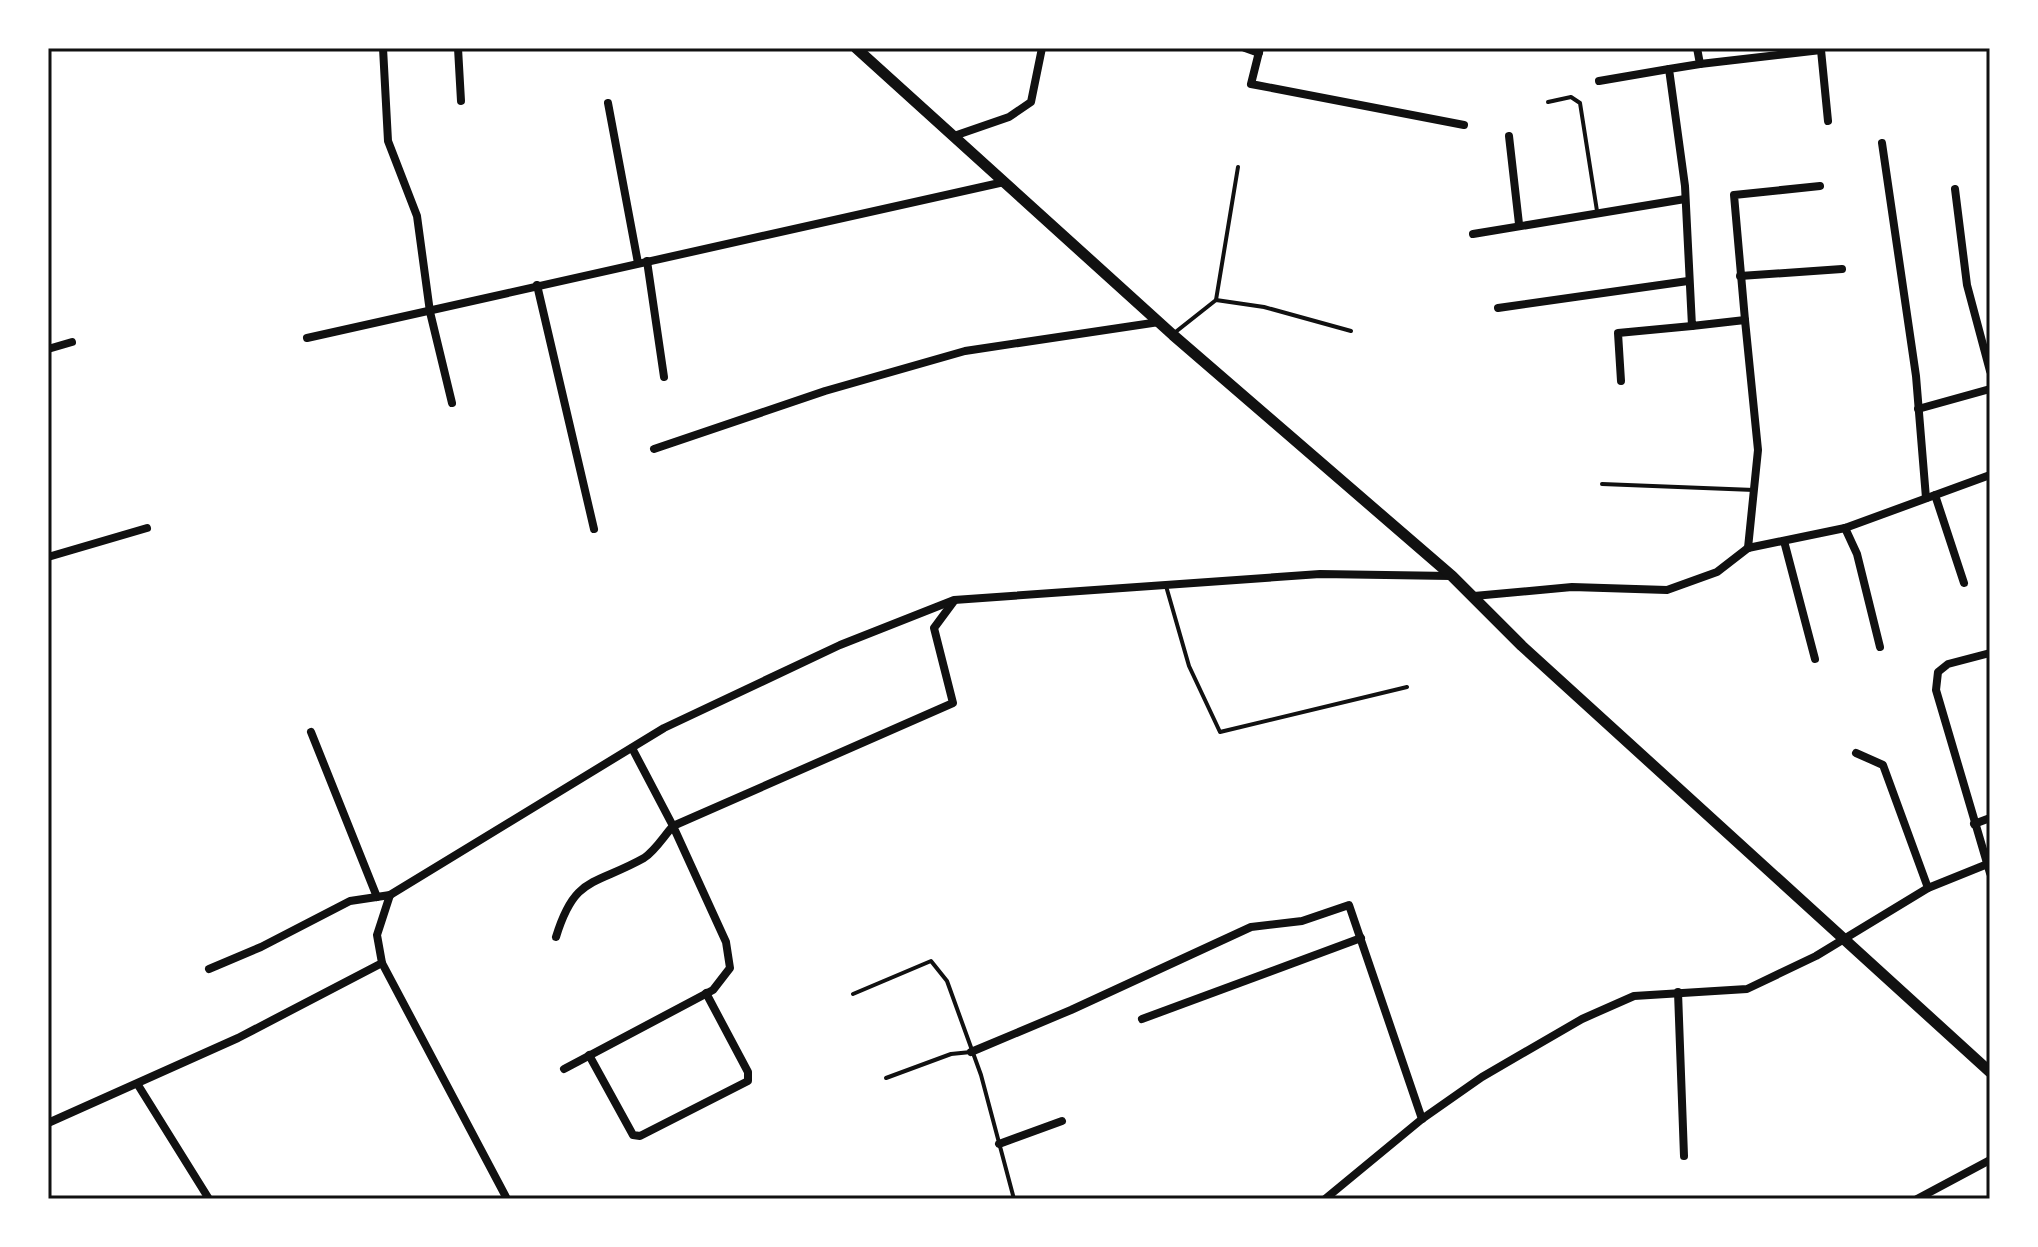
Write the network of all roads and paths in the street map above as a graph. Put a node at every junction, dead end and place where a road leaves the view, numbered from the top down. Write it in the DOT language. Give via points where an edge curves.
graph roads {
  1 [pos="383,48"];
  2 [pos="458,48"];
  3 [pos="856,48"];
  4 [pos="1042,48"];
  5 [pos="1245,48"];
  6 [pos="1697,48"];
  7 [pos="1260,50"];
  8 [pos="1700,64"];
  9 [pos="1669,69"];
  10 [pos="1599,81"];
  11 [pos="461,101"];
  12 [pos="1548,102"];
  13 [pos="608,103"];
  14 [pos="1828,121"];
  15 [pos="1464,125"];
  16 [pos="954,136"];
  17 [pos="1509,136"];
  18 [pos="1882,143"];
  19 [pos="1238,167"];
  20 [pos="1004,182"];
  21 [pos="1820,186"];
  22 [pos="1955,189"];
  23 [pos="1685,199"];
  24 [pos="1597,214"];
  25 [pos="1519,224"];
  26 [pos="1473,234"];
  27 [pos="643,262"];
  28 [pos="1842,269"];
  29 [pos="1740,276"];
  30 [pos="1688,281"];
  31 [pos="537,285"];
  32 [pos="1216,300"];
  33 [pos="1498,308"];
  34 [pos="430,312"];
  35 [pos="1745,320"];
  36 [pos="1159,322"];
  37 [pos="1692,326"];
  38 [pos="1351,331"];
  39 [pos="1173,335"];
  40 [pos="307,338"];
  41 [pos="72,342"];
  42 [pos="48,349"];
  43 [pos="1990,371"];
  44 [pos="664,377"];
  45 [pos="1621,381"];
  46 [pos="1990,389"];
  47 [pos="452,403"];
  48 [pos="1918,409"];
  49 [pos="654,449"];
  50 [pos="1990,475"];
  51 [pos="1602,484"];
  52 [pos="1754,490"];
  53 [pos="1930,496"];
  54 [pos="147,528"];
  55 [pos="1845,528"];
  56 [pos="594,529"];
  57 [pos="1784,541"];
  58 [pos="1748,548"];
  59 [pos="48,557"];
  60 [pos="1452,576"];
  61 [pos="1166,583"];
  62 [pos="1964,583"];
  63 [pos="1474,596"];
  64 [pos="954,600"];
  65 [pos="1880,647"];
  66 [pos="1990,653"];
  67 [pos="1815,659"];
  68 [pos="1407,687"];
  69 [pos="311,732"];
  70 [pos="632,748"];
  71 [pos="1856,753"];
  72 [pos="1990,818"];
  73 [pos="1974,824"];
  74 [pos="673,826"];
  75 [pos="1989,867"];
  76 [pos="1928,888"];
  77 [pos="390,895"];
  78 [pos="377,897"];
  79 [pos="556,937"];
  80 [pos="1843,937"];
  81 [pos="1361,938"];
  82 [pos="382,963"];
  83 [pos="209,969"];
  84 [pos="1678,992"];
  85 [pos="706,993"];
  86 [pos="853,994"];
  87 [pos="1142,1019"];
  88 [pos="971,1052"];
  89 [pos="589,1055"];
  90 [pos="564,1069"];
  91 [pos="1989,1069"];
  92 [pos="886,1078"];
  93 [pos="138,1085"];
  94 [pos="1422,1119"];
  95 [pos="1062,1121"];
  96 [pos="48,1123"];
  97 [pos="999,1144"];
  98 [pos="1684,1156"];
  99 [pos="1990,1160"];
  100 [pos="209,1199"];
  101 [pos="507,1199"];
  102 [pos="1014,1199"];
  103 [pos="1325,1199"];
  104 [pos="1917,1199"];
  1 -- 34 [label="street" via="388,141 417,216"];
  2 -- 11 [label="street"];
  3 -- 16 [label="main road"];
  4 -- 16 [label="street" via="1031,102 1009,117"];
  5 -- 7 [label="street"];
  6 -- 8 [label="street"];
  7 -- 15 [label="street" via="1251,84"];
  8 -- 9 [label="street"];
  8 -- 14 [label="street" via="1821,50"];
  9 -- 10 [label="street"];
  9 -- 23 [label="street"];
  12 -- 24 [label="lane" via="1571,97 1580,103"];
  13 -- 27 [label="street"];
  16 -- 20 [label="main road"];
  17 -- 25 [label="street"];
  18 -- 48 [label="street"];
  19 -- 32 [label="lane"];
  20 -- 27 [label="street"];
  20 -- 36 [label="main road"];
  21 -- 29 [label="street" via="1734,195"];
  22 -- 43 [label="street" via="1967,285"];
  23 -- 24 [label="street"];
  23 -- 30 [label="street"];
  24 -- 25 [label="street"];
  25 -- 26 [label="street"];
  27 -- 31 [label="street"];
  27 -- 44 [label="street"];
  28 -- 29 [label="street"];
  29 -- 35 [label="street"];
  30 -- 33 [label="street"];
  30 -- 37 [label="street"];
  31 -- 34 [label="street"];
  31 -- 56 [label="street"];
  32 -- 38 [label="lane"];
  32 -- 39 [label="lane"];
  34 -- 40 [label="street"];
  34 -- 47 [label="street"];
  35 -- 37 [label="street"];
  35 -- 52 [label="street" via="1758,450"];
  36 -- 39 [label="main road"];
  36 -- 49 [label="street" via="965,351"];
  37 -- 45 [label="street" via="1618,333"];
  39 -- 60 [label="main road"];
  41 -- 42 [label="street"];
  46 -- 48 [label="street"];
  48 -- 53 [label="street"];
  50 -- 53 [label="street"];
  51 -- 52 [label="lane"];
  52 -- 58 [label="street"];
  53 -- 55 [label="street"];
  53 -- 62 [label="street"];
  54 -- 59 [label="street"];
  55 -- 57 [label="street"];
  55 -- 65 [label="street" via="1857,554"];
  57 -- 58 [label="street"];
  57 -- 67 [label="street"];
  58 -- 63 [label="street" via="1717,572 1667,590 1572,587"];
  60 -- 61 [label="street" via="1320,574"];
  60 -- 63 [label="main road"];
  61 -- 64 [label="street"];
  61 -- 68 [label="lane" via="1189,666 1220,732"];
  63 -- 80 [label="main road" via="1522,646"];
  64 -- 70 [label="street" via="840,645"];
  64 -- 74 [label="street" via="934,628 953,703"];
  66 -- 73 [label="street" via="1948,664 1938,672 1936,690"];
  69 -- 78 [label="street"];
  70 -- 74 [label="street"];
  70 -- 77 [label="street"];
  71 -- 76 [label="street" via="1883,765"];
  72 -- 73 [label="street"];
  73 -- 75 [label="street"];
  74 -- 79 [label="street" via="647,856 583,885 563,914"];
  74 -- 85 [label="street" via="726,942 730,968"];
  75 -- 76 [label="street"];
  76 -- 80 [label="street"];
  77 -- 78 [label="street"];
  77 -- 82 [label="street" via="377,935"];
  78 -- 83 [label="street" via="350,901"];
  80 -- 84 [label="street" via="1747,989"];
  80 -- 91 [label="main road"];
  81 -- 87 [label="street"];
  81 -- 88 [label="street" via="1349,905 1302,921 1251,927"];
  81 -- 94 [label="street"];
  82 -- 93 [label="street"];
  82 -- 101 [label="street"];
  84 -- 94 [label="street" via="1634,996 1582,1019"];
  84 -- 98 [label="street"];
  85 -- 89 [label="street"];
  85 -- 89 [label="street" via="748,1081 633,1135"];
  86 -- 88 [label="lane" via="931,961 947,981"];
  88 -- 92 [label="lane"];
  88 -- 97 [label="lane"];
  89 -- 90 [label="street"];
  93 -- 96 [label="street"];
  93 -- 100 [label="street"];
  94 -- 103 [label="street"];
  95 -- 97 [label="street"];
  97 -- 102 [label="lane"];
  99 -- 104 [label="street"];
}
